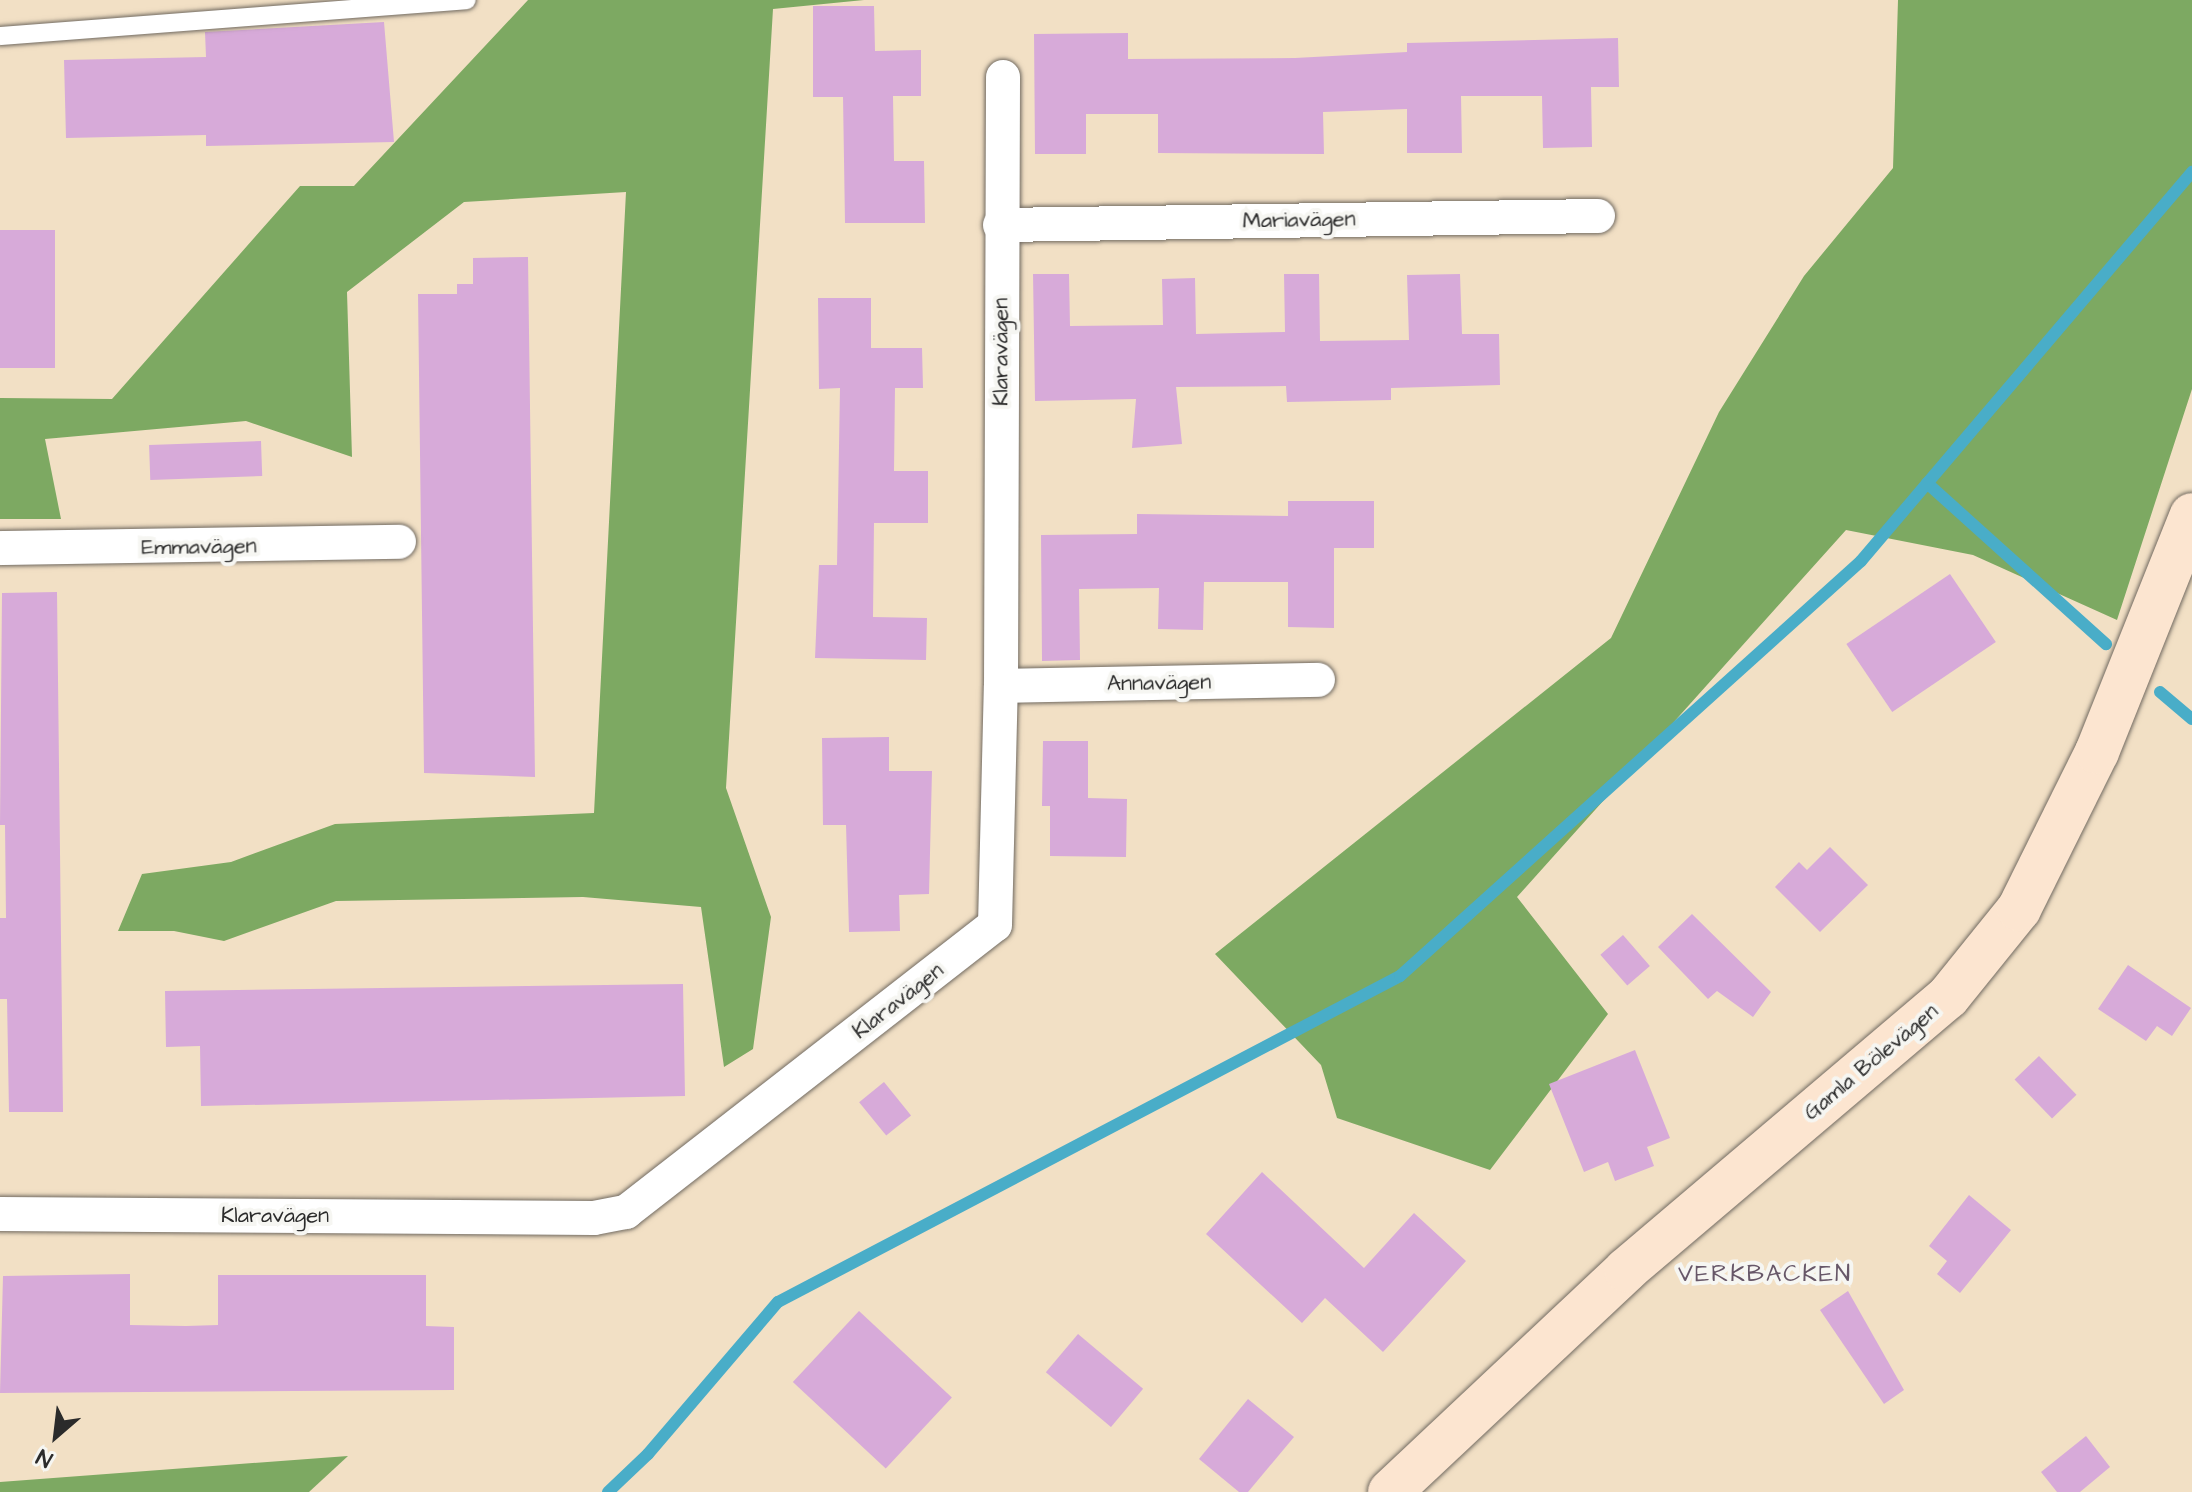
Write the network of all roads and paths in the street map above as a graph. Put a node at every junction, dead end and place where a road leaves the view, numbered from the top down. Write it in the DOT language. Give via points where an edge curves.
graph roads {
  1 [pos="467,0"];
  2 [pos="0,36"];
  3 [pos="1003,77"];
  4 [pos="1598,216"];
  5 [pos="1000,225"];
  6 [pos="2192,515"];
  7 [pos="399,542"];
  8 [pos="0,548"];
  9 [pos="1318,680"];
  10 [pos="1001,686"];
  11 [pos="0,1214"];
  12 [pos="1390,1492"];
  1 -- 2 [label="lane"];
  3 -- 5 [label="street, Klaravägen"];
  4 -- 5 [label="street, Mariavägen"];
  5 -- 10 [label="street, Klaravägen"];
  6 -- 12 [label="street, Gamla Bölevägen" via="2097,752 2019,909 1948,997 1626,1270"];
  7 -- 8 [label="street, Emmavägen"];
  9 -- 10 [label="street, Annavägen"];
  10 -- 11 [label="street, Klaravägen" via="995,925 626,1212 594,1218"];
}
